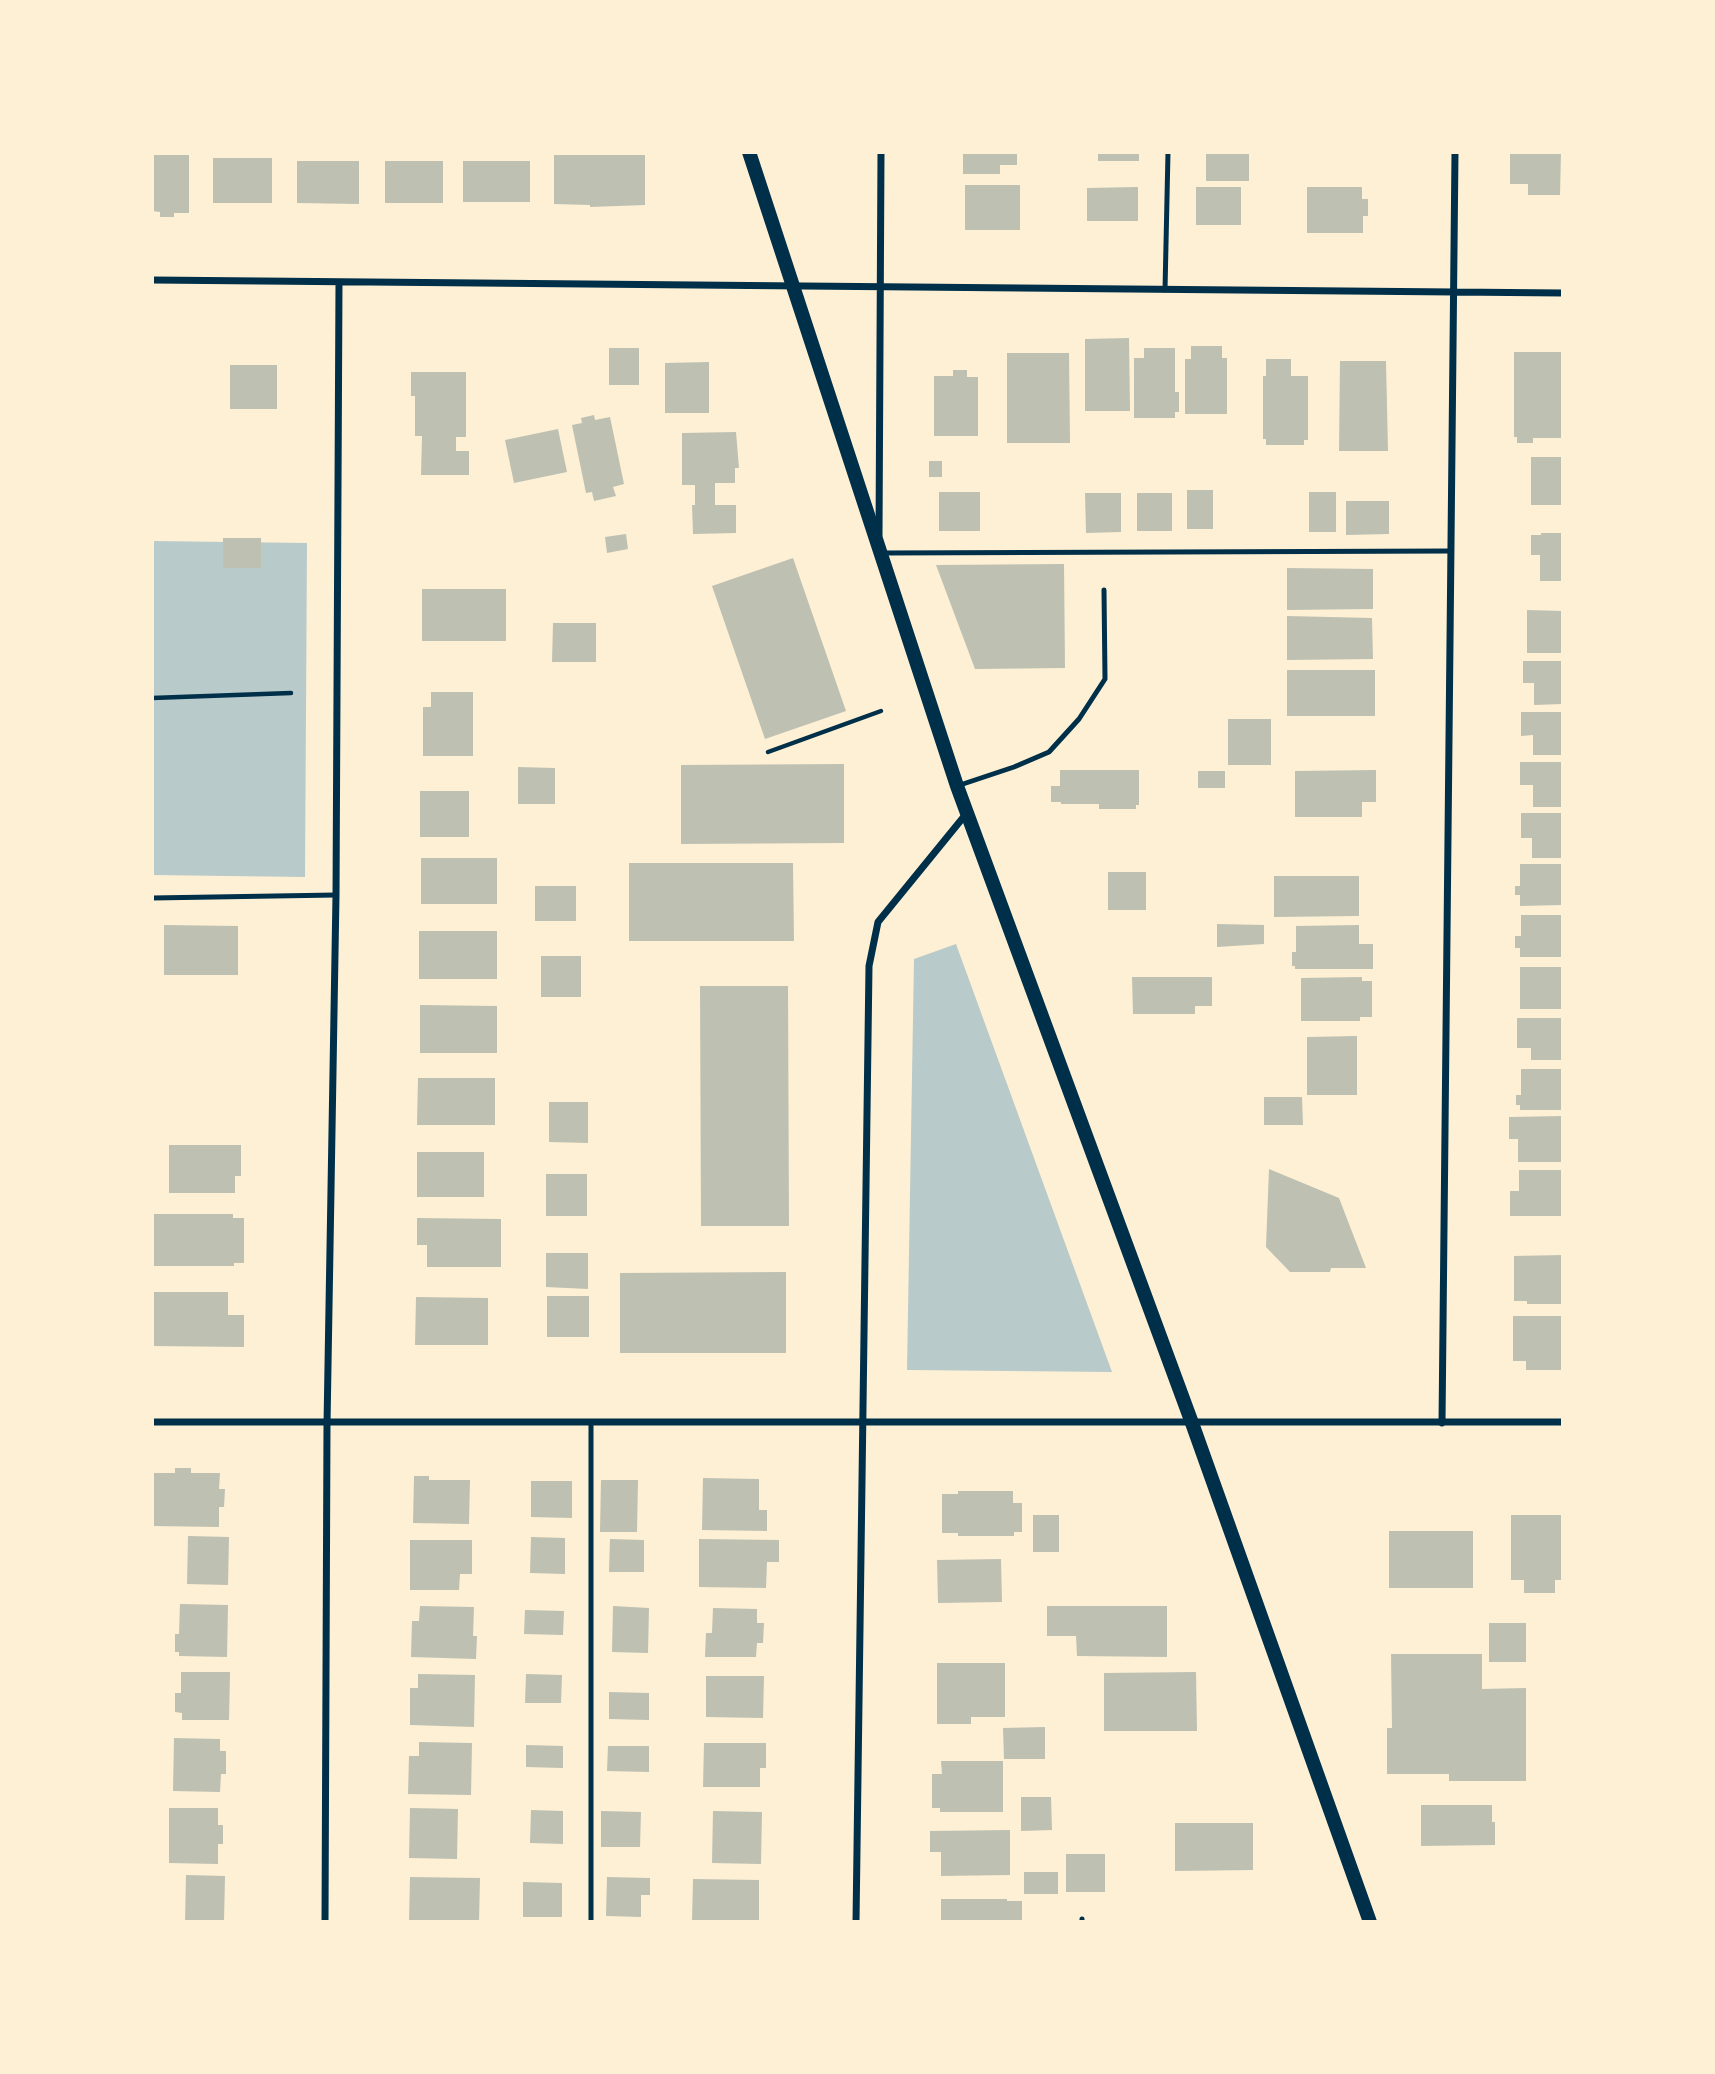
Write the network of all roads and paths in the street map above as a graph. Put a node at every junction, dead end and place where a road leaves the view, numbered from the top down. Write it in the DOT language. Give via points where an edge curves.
graph roads {
  1 [pos="749,152"];
  2 [pos="881,152"];
  3 [pos="1168,152"];
  4 [pos="1455,152"];
  5 [pos="152,280"];
  6 [pos="339,282"];
  7 [pos="793,286"];
  8 [pos="879,287"];
  9 [pos="1165,290"];
  10 [pos="1454,293"];
  11 [pos="1563,293"];
  12 [pos="1451,551"];
  13 [pos="879,554"];
  14 [pos="1104,590"];
  15 [pos="291,693"];
  16 [pos="152,698"];
  17 [pos="881,711"];
  18 [pos="768,752"];
  19 [pos="957,786"];
  20 [pos="967,812"];
  21 [pos="336,895"];
  22 [pos="152,898"];
  23 [pos="152,1422"];
  24 [pos="1563,1422"];
  25 [pos="591,1423"];
  26 [pos="864,1423"];
  27 [pos="1192,1423"];
  28 [pos="1442,1423"];
  29 [pos="327,1424"];
  30 [pos="325,1922"];
  31 [pos="591,1922"];
  32 [pos="856,1922"];
  33 [pos="1370,1922"];
  1 -- 7 [label="main road"];
  2 -- 8 [label="street"];
  3 -- 9 [label="lane"];
  4 -- 10 [label="street"];
  5 -- 6 [label="street"];
  6 -- 7 [label="street"];
  6 -- 21 [label="street"];
  7 -- 8 [label="street"];
  7 -- 13 [label="main road"];
  8 -- 9 [label="street"];
  8 -- 13 [label="street"];
  9 -- 10 [label="street"];
  10 -- 11 [label="street"];
  10 -- 12 [label="street"];
  12 -- 13 [label="lane"];
  12 -- 28 [label="street"];
  13 -- 19 [label="main road"];
  14 -- 19 [label="lane" via="1105,679 1079,719 1049,752"];
  15 -- 16 [label="path"];
  17 -- 18 [label="path"];
  19 -- 20 [label="main road"];
  20 -- 26 [label="street" via="878,922 869,966"];
  20 -- 27 [label="main road"];
  21 -- 22 [label="lane"];
  21 -- 29 [label="street"];
  23 -- 29 [label="street"];
  24 -- 28 [label="street"];
  25 -- 26 [label="street"];
  25 -- 29 [label="street"];
  25 -- 31 [label="lane"];
  26 -- 27 [label="street"];
  26 -- 32 [label="street"];
  27 -- 28 [label="street"];
  27 -- 33 [label="main road"];
  29 -- 30 [label="street"];
}
